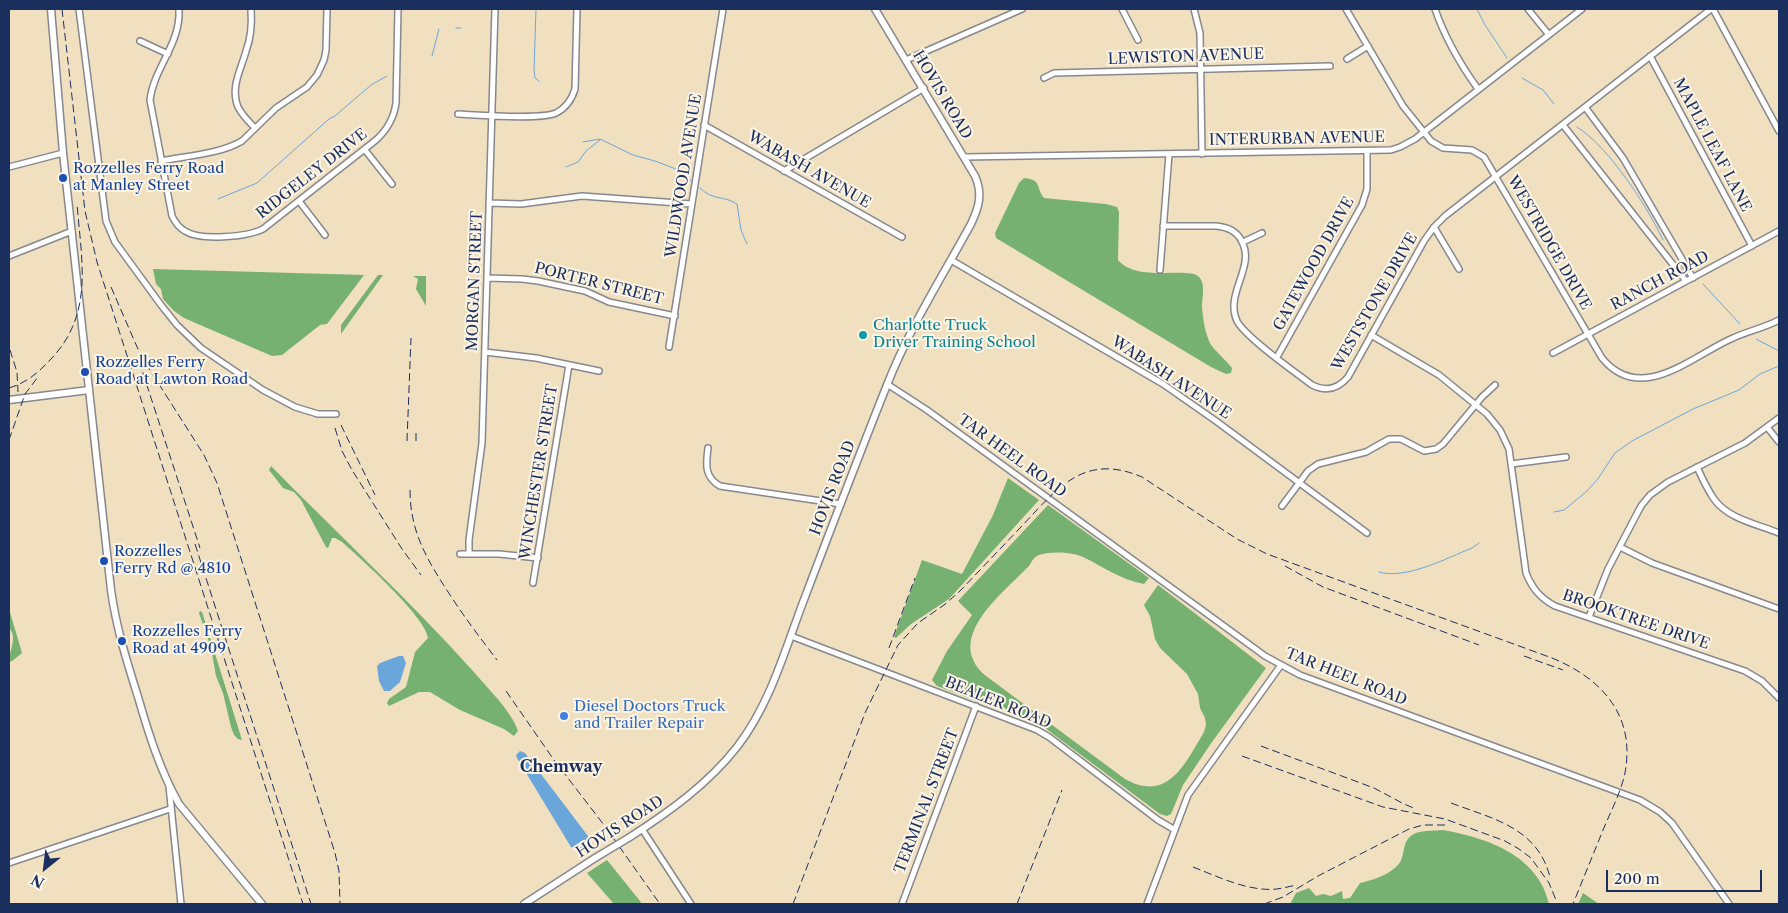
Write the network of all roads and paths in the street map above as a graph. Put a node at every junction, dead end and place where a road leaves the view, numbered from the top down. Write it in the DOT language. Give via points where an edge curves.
graph roads {
  1 [pos="51,9"];
  2 [pos="79,9"];
  3 [pos="179,9"];
  4 [pos="251,9"];
  5 [pos="327,9"];
  6 [pos="398,9"];
  7 [pos="494,9"];
  8 [pos="578,9"];
  9 [pos="723,9"];
  10 [pos="875,9"];
  11 [pos="1022,9"];
  12 [pos="1122,9"];
  13 [pos="1194,9"];
  14 [pos="1346,9"];
  15 [pos="1435,9"];
  16 [pos="1528,9"];
  17 [pos="1582,9"];
  18 [pos="1712,9"];
  19 [pos="1548,35"];
  20 [pos="1138,40"];
  21 [pos="140,41"];
  22 [pos="1368,46"];
  23 [pos="168,54"];
  24 [pos="1650,56"];
  25 [pos="1347,59"];
  26 [pos="906,60"];
  27 [pos="1330,66"];
  28 [pos="1201,69"];
  29 [pos="1044,78"];
  30 [pos="924,88"];
  31 [pos="1478,90"];
  32 [pos="1585,107"];
  33 [pos="458,114"];
  34 [pos="492,115"];
  35 [pos="704,125"];
  36 [pos="1563,125"];
  37 [pos="255,128"];
  38 [pos="1779,131"];
  39 [pos="1423,132"];
  40 [pos="365,150"];
  41 [pos="1367,151"];
  42 [pos="63,153"];
  43 [pos="1169,154"];
  44 [pos="1202,154"];
  45 [pos="965,157"];
  46 [pos="161,161"];
  47 [pos="9,167"];
  48 [pos="784,171"];
  49 [pos="1496,176"];
  50 [pos="392,184"];
  51 [pos="299,201"];
  52 [pos="489,203"];
  53 [pos="692,204"];
  54 [pos="1163,226"];
  55 [pos="1434,227"];
  56 [pos="72,231"];
  57 [pos="1779,231"];
  58 [pos="1262,233"];
  59 [pos="325,235"];
  60 [pos="902,237"];
  61 [pos="1243,242"];
  62 [pos="1752,246"];
  63 [pos="9,256"];
  64 [pos="951,260"];
  65 [pos="1459,269"];
  66 [pos="1160,270"];
  67 [pos="487,278"];
  68 [pos="1693,278"];
  69 [pos="1686,281"];
  70 [pos="675,316"];
  71 [pos="1779,320"];
  72 [pos="1588,334"];
  73 [pos="1371,336"];
  74 [pos="669,347"];
  75 [pos="485,352"];
  76 [pos="1553,353"];
  77 [pos="1277,358"];
  78 [pos="569,365"];
  79 [pos="599,371"];
  80 [pos="887,384"];
  81 [pos="1495,385"];
  82 [pos="89,390"];
  83 [pos="9,400"];
  84 [pos="1475,404"];
  85 [pos="334,414"];
  86 [pos="1779,418"];
  87 [pos="1767,427"];
  88 [pos="1779,442"];
  89 [pos="708,448"];
  90 [pos="1566,457"];
  91 [pos="1511,464"];
  92 [pos="1697,467"];
  93 [pos="1299,482"];
  94 [pos="841,504"];
  95 [pos="1282,506"];
  96 [pos="1779,532"];
  97 [pos="1367,533"];
  98 [pos="1620,547"];
  99 [pos="469,553"];
  100 [pos="460,554"];
  101 [pos="538,558"];
  102 [pos="534,583"];
  103 [pos="1779,609"];
  104 [pos="1589,617"];
  105 [pos="791,636"];
  106 [pos="1281,665"];
  107 [pos="1779,698"];
  108 [pos="976,706"];
  109 [pos="169,786"];
  110 [pos="170,809"];
  111 [pos="642,829"];
  112 [pos="1175,830"];
  113 [pos="9,863"];
  114 [pos="180,904"];
  115 [pos="262,904"];
  116 [pos="524,904"];
  117 [pos="691,904"];
  118 [pos="902,904"];
  119 [pos="1147,904"];
  120 [pos="1729,904"];
  1 -- 42 [label="street"];
  2 -- 85 [label="street" via="106,220 115,242 171,318 201,348 279,399 305,411"];
  3 -- 23 [label="street, RIDGELEY DRIVE" via="178,30"];
  4 -- 37 [label="street" via="250,36 235,93 241,112"];
  5 -- 37 [label="street" via="326,50 317,75 307,87 276,108"];
  6 -- 40 [label="street, RIDGELEY DRIVE" via="395,108 386,130"];
  7 -- 34 [label="street, MORGAN STREET"];
  8 -- 34 [label="street" via="575,85 568,104 546,116"];
  9 -- 35 [label="street, WILDWOOD AVENUE"];
  10 -- 26 [label="street, HOVIS ROAD"];
  11 -- 26 [label="street"];
  12 -- 20 [label="street"];
  13 -- 28 [label="street" via="1200,33"];
  14 -- 22 [label="street, WESTRIDGE DRIVE"];
  15 -- 31 [label="street" via="1462,68"];
  16 -- 19 [label="street"];
  17 -- 19 [label="street, INTERURBAN AVENUE"];
  18 -- 24 [label="street, WESTSTONE DRIVE"];
  18 -- 38 [label="street"];
  19 -- 31 [label="street, INTERURBAN AVENUE"];
  21 -- 23 [label="street"];
  22 -- 25 [label="street"];
  22 -- 39 [label="street, WESTRIDGE DRIVE" via="1403,106"];
  23 -- 46 [label="street, RIDGELEY DRIVE" via="150,100"];
  24 -- 32 [label="street, WESTSTONE DRIVE"];
  24 -- 62 [label="street, MAPLE LEAF LANE"];
  26 -- 30 [label="street, HOVIS ROAD"];
  27 -- 28 [label="street, LEWISTON AVENUE"];
  28 -- 29 [label="street, LEWISTON AVENUE" via="1054,73"];
  28 -- 44 [label="street"];
  30 -- 45 [label="street, HOVIS ROAD"];
  30 -- 48 [label="street"];
  31 -- 39 [label="street, INTERURBAN AVENUE"];
  32 -- 36 [label="street, WESTSTONE DRIVE"];
  32 -- 68 [label="street" via="1623,158"];
  33 -- 34 [label="street"];
  34 -- 52 [label="street, MORGAN STREET"];
  35 -- 48 [label="street, WABASH AVENUE"];
  35 -- 53 [label="street, WILDWOOD AVENUE"];
  36 -- 49 [label="street, WESTSTONE DRIVE"];
  36 -- 69 [label="street"];
  37 -- 46 [label="street" via="232,146"];
  39 -- 41 [label="street, INTERURBAN AVENUE" via="1400,147"];
  39 -- 49 [label="street, WESTRIDGE DRIVE" via="1443,148 1477,151"];
  40 -- 50 [label="street"];
  40 -- 51 [label="street, RIDGELEY DRIVE"];
  41 -- 44 [label="street, INTERURBAN AVENUE"];
  41 -- 77 [label="street, GATEWOOD DRIVE" via="1367,189 1362,205"];
  42 -- 47 [label="street"];
  42 -- 56 [label="street"];
  43 -- 44 [label="street, INTERURBAN AVENUE"];
  43 -- 45 [label="street, INTERURBAN AVENUE"];
  43 -- 54 [label="street"];
  45 -- 64 [label="street, HOVIS ROAD" via="979,184 980,199"];
  46 -- 51 [label="street, RIDGELEY DRIVE" via="172,216 180,228 190,234 250,234 263,229"];
  48 -- 60 [label="street, WABASH AVENUE"];
  49 -- 55 [label="street, WESTSTONE DRIVE"];
  49 -- 72 [label="street, WESTRIDGE DRIVE"];
  51 -- 59 [label="street"];
  52 -- 53 [label="street" via="521,204 582,196"];
  52 -- 67 [label="street, MORGAN STREET"];
  53 -- 70 [label="street, WILDWOOD AVENUE"];
  54 -- 61 [label="street" via="1222,226 1235,232"];
  54 -- 66 [label="street"];
  55 -- 65 [label="street"];
  55 -- 73 [label="street, WESTSTONE DRIVE"];
  56 -- 63 [label="street"];
  56 -- 82 [label="street"];
  57 -- 62 [label="street, RANCH ROAD"];
  58 -- 61 [label="street"];
  61 -- 77 [label="street, WESTSTONE DRIVE" via="1245,263 1235,294 1234,312 1242,328"];
  62 -- 68 [label="street, RANCH ROAD"];
  64 -- 80 [label="street, HOVIS ROAD"];
  64 -- 93 [label="street, WABASH AVENUE" via="1153,377"];
  67 -- 70 [label="street, PORTER STREET" via="538,281 585,291 609,302"];
  67 -- 75 [label="street, MORGAN STREET"];
  68 -- 69 [label="street, RANCH ROAD"];
  69 -- 72 [label="street, RANCH ROAD"];
  70 -- 74 [label="street, WILDWOOD AVENUE"];
  71 -- 72 [label="street, WESTRIDGE DRIVE" via="1732,338 1662,375 1645,378 1625,375 1611,367"];
  72 -- 76 [label="street, RANCH ROAD"];
  73 -- 77 [label="street, WESTSTONE DRIVE" via="1348,377 1335,388 1321,389 1312,385"];
  73 -- 84 [label="street, BROOKTREE DRIVE" via="1439,375"];
  75 -- 78 [label="street"];
  75 -- 99 [label="street, MORGAN STREET" via="482,443"];
  78 -- 79 [label="street"];
  78 -- 101 [label="street, WINCHESTER STREET"];
  80 -- 94 [label="street, HOVIS ROAD"];
  80 -- 106 [label="street, TAR HEEL ROAD"];
  81 -- 84 [label="street"];
  82 -- 83 [label="street"];
  82 -- 109 [label="street" via="114,612 151,742"];
  84 -- 91 [label="street, BROOKTREE DRIVE" via="1500,430"];
  84 -- 93 [label="street" via="1443,444 1436,448 1424,451 1402,439 1389,439 1366,452 1318,464"];
  86 -- 87 [label="street"];
  87 -- 88 [label="street"];
  87 -- 92 [label="street" via="1731,451"];
  89 -- 94 [label="street" via="707,472 711,480 720,486"];
  90 -- 91 [label="street"];
  91 -- 104 [label="street, BROOKTREE DRIVE" via="1530,583 1548,602"];
  92 -- 96 [label="street" via="1713,498 1726,511"];
  92 -- 98 [label="street" via="1650,495"];
  93 -- 95 [label="street"];
  93 -- 97 [label="street, WABASH AVENUE"];
  94 -- 105 [label="street, HOVIS ROAD"];
  98 -- 103 [label="street" via="1652,563"];
  98 -- 104 [label="street" via="1598,590"];
  99 -- 100 [label="street"];
  99 -- 101 [label="street"];
  101 -- 102 [label="street, WINCHESTER STREET"];
  104 -- 107 [label="street, BROOKTREE DRIVE" via="1745,671 1762,681"];
  105 -- 108 [label="street, BEALER ROAD"];
  105 -- 111 [label="street, HOVIS ROAD" via="770,692 738,746 701,785"];
  106 -- 112 [label="street" via="1195,784"];
  106 -- 120 [label="street, TAR HEEL ROAD" via="1300,675 1646,803 1672,823"];
  108 -- 112 [label="street, BEALER ROAD" via="1042,732"];
  108 -- 118 [label="street, TERMINAL STREET"];
  109 -- 110 [label="street"];
  109 -- 115 [label="street" via="179,804"];
  110 -- 113 [label="street"];
  110 -- 114 [label="street"];
  111 -- 116 [label="street, HOVIS ROAD, bridge"];
  111 -- 117 [label="street"];
  112 -- 119 [label="street"];
}
